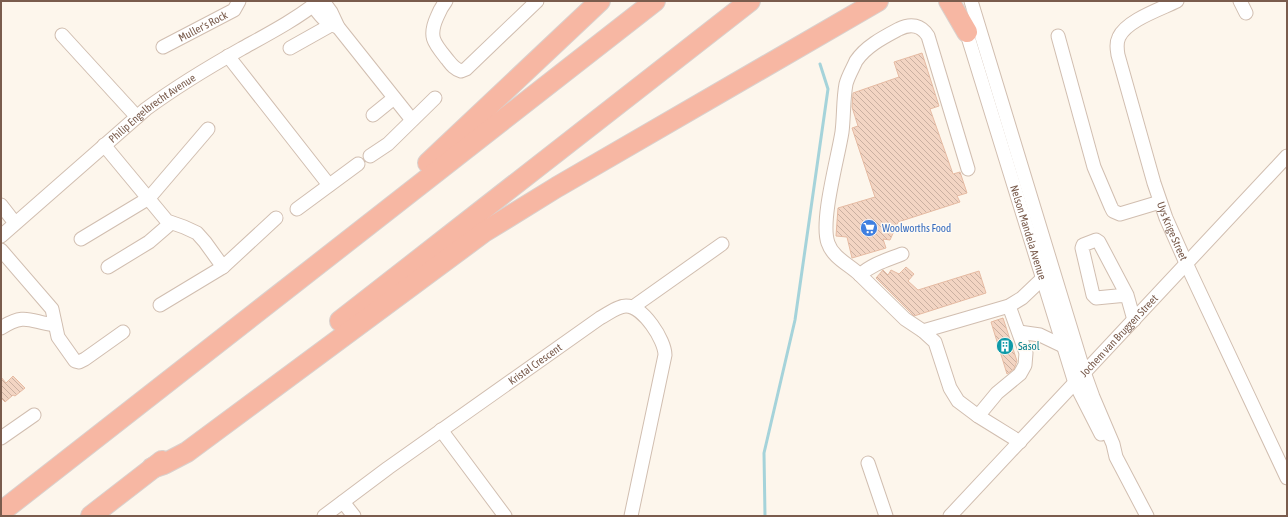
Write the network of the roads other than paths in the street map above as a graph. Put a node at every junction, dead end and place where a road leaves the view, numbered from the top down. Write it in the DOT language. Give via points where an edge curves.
graph roads {
  1 [pos="239,1"];
  2 [pos="446,1"];
  3 [pos="537,1"];
  4 [pos="600,1"];
  5 [pos="655,1"];
  6 [pos="750,1"];
  7 [pos="878,1"];
  8 [pos="949,1"];
  9 [pos="958,1"];
  10 [pos="970,1"];
  11 [pos="1176,1"];
  12 [pos="318,3"];
  13 [pos="334,26"];
  14 [pos="967,32"];
  15 [pos="62,35"];
  16 [pos="1058,36"];
  17 [pos="163,48"];
  18 [pos="290,48"];
  19 [pos="228,56"];
  20 [pos="394,98"];
  21 [pos="435,98"];
  22 [pos="373,115"];
  23 [pos="137,117"];
  24 [pos="412,120"];
  25 [pos="208,129"];
  26 [pos="104,145"];
  27 [pos="370,156"];
  28 [pos="1287,156"];
  29 [pos="358,164"];
  30 [pos="968,169"];
  31 [pos="329,185"];
  32 [pos="149,198"];
  33 [pos="1160,202"];
  34 [pos="1,205"];
  35 [pos="298,209"];
  36 [pos="276,218"];
  37 [pos="15,223"];
  38 [pos="171,223"];
  39 [pos="366,226"];
  40 [pos="1,236"];
  41 [pos="81,239"];
  42 [pos="722,244"];
  43 [pos="1,250"];
  44 [pos="902,254"];
  45 [pos="1186,263"];
  46 [pos="222,267"];
  47 [pos="108,268"];
  48 [pos="860,275"];
  49 [pos="1042,279"];
  50 [pos="1127,295"];
  51 [pos="160,305"];
  52 [pos="1009,306"];
  53 [pos="633,307"];
  54 [pos="1134,320"];
  55 [pos="55,325"];
  56 [pos="1,328"];
  57 [pos="923,331"];
  58 [pos="123,332"];
  59 [pos="1019,332"];
  60 [pos="1063,346"];
  61 [pos="1084,372"];
  62 [pos="1075,383"];
  63 [pos="34,415"];
  64 [pos="978,416"];
  65 [pos="441,430"];
  66 [pos="1,438"];
  67 [pos="1020,442"];
  68 [pos="1116,457"];
  69 [pos="868,463"];
  70 [pos="152,468"];
  71 [pos="1287,478"];
  72 [pos="343,502"];
  73 [pos="1,512"];
  74 [pos="91,516"];
  75 [pos="324,516"];
  76 [pos="354,516"];
  77 [pos="505,516"];
  78 [pos="631,516"];
  79 [pos="886,516"];
  80 [pos="950,516"];
  81 [pos="1147,516"];
  1 -- 17 [label="street, Muller's Rock" via="234,10"];
  2 -- 3 [label="street" via="433,29 433,40 455,68 461,70 466,69"];
  4 -- 39 [label="highway" via="402,187"];
  5 -- 39 [label="highway"];
  6 -- 70 [label="highway"];
  7 -- 70 [label="highway" via="576,175 484,232 187,452"];
  8 -- 14 [label="highway"];
  9 -- 14 [label="street, Nelson Mandela Avenue"];
  10 -- 61 [label="street, Nelson Mandela Avenue"];
  11 -- 33 [label="street, Uys Krige Street" via="1130,25 1121,34 1117,44 1120,65"];
  12 -- 13 [label="street" via="322,18"];
  12 -- 19 [label="street, Philip Engelbrecht Avenue"];
  13 -- 18 [label="street"];
  13 -- 20 [label="street"];
  14 -- 49 [label="street, Nelson Mandela Avenue"];
  15 -- 23 [label="street"];
  16 -- 33 [label="street" via="1094,167 1113,211 1120,214"];
  19 -- 23 [label="street, Philip Engelbrecht Avenue" via="164,95"];
  19 -- 31 [label="street"];
  20 -- 22 [label="street"];
  20 -- 24 [label="street"];
  21 -- 24 [label="street"];
  23 -- 26 [label="street, Philip Engelbrecht Avenue"];
  24 -- 27 [label="street" via="388,144"];
  25 -- 32 [label="street"];
  26 -- 32 [label="street"];
  26 -- 37 [label="street, Philip Engelbrecht Avenue"];
  28 -- 45 [label="street, Jochem van Bruggen Street"];
  29 -- 31 [label="street"];
  30 -- 48 [label="street" via="925,31 915,25 907,25 872,44 857,60 846,82 842,131 826,233 834,252"];
  31 -- 35 [label="street"];
  32 -- 38 [label="street"];
  32 -- 41 [label="street"];
  33 -- 45 [label="street, Uys Krige Street"];
  34 -- 37 [label="street"];
  36 -- 46 [label="street"];
  37 -- 40 [label="street, Philip Engelbrecht Avenue"];
  38 -- 46 [label="street" via="201,236"];
  38 -- 47 [label="street" via="149,242"];
  39 -- 73 [label="highway"];
  42 -- 53 [label="street, Kristal Crescent"];
  43 -- 55 [label="street" via="52,309"];
  44 -- 48 [label="street" via="866,269"];
  45 -- 54 [label="street, Jochem van Bruggen Street"];
  45 -- 71 [label="street, Uys Krige Street"];
  46 -- 51 [label="street"];
  48 -- 57 [label="street" via="905,319"];
  49 -- 52 [label="street" via="1022,298"];
  49 -- 60 [label="street, Nelson Mandela Avenue"];
  50 -- 50 [label="street" via="1096,298 1093,295 1083,245 1096,240 1099,242"];
  50 -- 54 [label="street"];
  52 -- 57 [label="street"];
  52 -- 59 [label="street"];
  53 -- 65 [label="street, Kristal Crescent" via="620,307 600,318"];
  53 -- 78 [label="street" via="655,329 664,344 665,355"];
  54 -- 61 [label="street, Jochem van Bruggen Street"];
  55 -- 56 [label="street" via="22,318"];
  55 -- 58 [label="street" via="59,340 78,362"];
  57 -- 64 [label="street" via="936,345 952,393"];
  59 -- 60 [label="street" via="1040,335"];
  59 -- 64 [label="street" via="1026,356 1024,369 997,393"];
  60 -- 62 [label="street, Nelson Mandela Avenue"];
  61 -- 62 [label="street, Jochem van Bruggen Street"];
  61 -- 68 [label="street, Nelson Mandela Avenue"];
  62 -- 67 [label="street, Jochem van Bruggen Street"];
  62 -- 68 [label="street, Nelson Mandela Avenue" via="1092,419"];
  63 -- 66 [label="street"];
  64 -- 67 [label="street"];
  65 -- 72 [label="street, Kristal Crescent"];
  65 -- 77 [label="street"];
  67 -- 80 [label="street, Jochem van Bruggen Street"];
  68 -- 81 [label="street, Nelson Mandela Avenue"];
  69 -- 79 [label="street"];
  70 -- 74 [label="highway"];
  72 -- 75 [label="street, Kristal Crescent"];
  72 -- 76 [label="street"];
}
